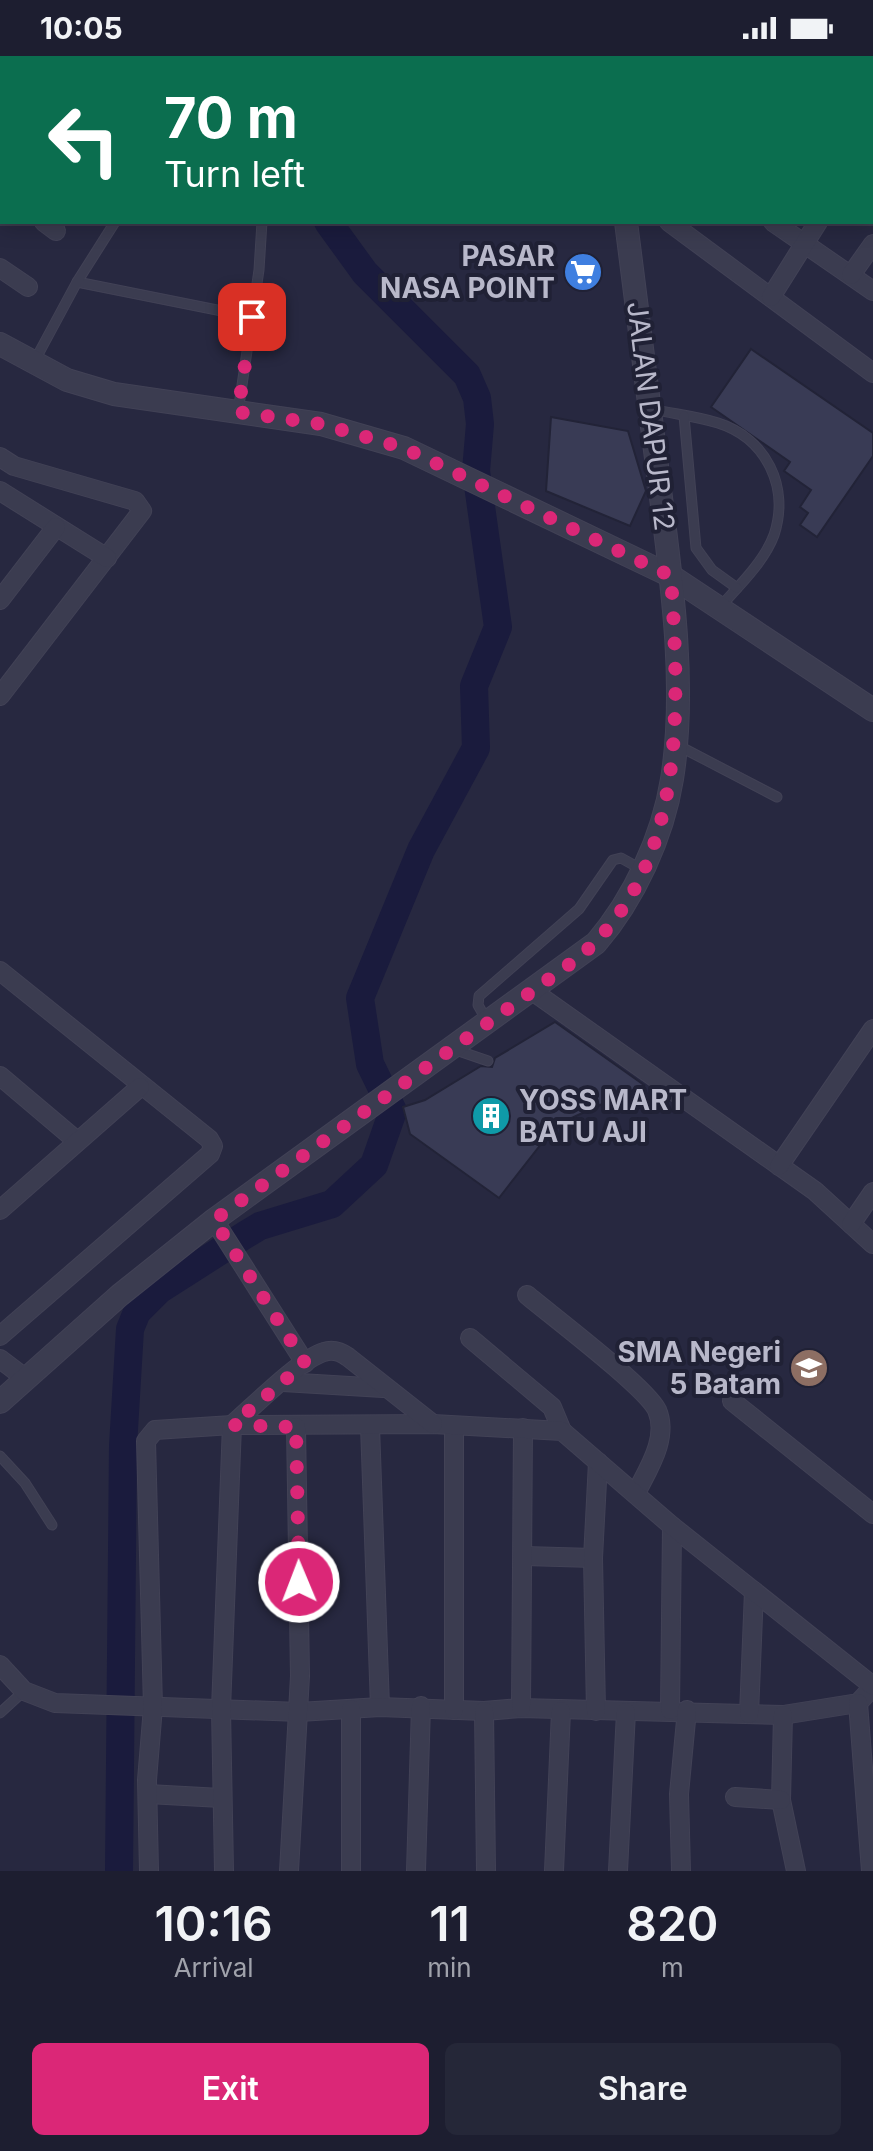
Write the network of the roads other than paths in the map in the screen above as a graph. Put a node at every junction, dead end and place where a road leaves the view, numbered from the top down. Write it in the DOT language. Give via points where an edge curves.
graph roads {
  1 [pos="114,224"];
  2 [pos="262,224"];
  3 [pos="626,224"];
  4 [pos="672,224"];
  5 [pos="776,224"];
  6 [pos="817,224"];
  7 [pos="803,243"];
  8 [pos="873,244"];
  9 [pos="0,268"];
  10 [pos="851,275"];
  11 [pos="77,282"];
  12 [pos="28,287"];
  13 [pos="873,291"];
  14 [pos="771,297"];
  15 [pos="252,317"];
  16 [pos="0,345"];
  17 [pos="34,362"];
  18 [pos="873,373"];
  19 [pos="649,408"];
  20 [pos="238,412"];
  21 [pos="684,416"];
  22 [pos="7,461"];
  23 [pos="0,488"];
  24 [pos="56,527"];
  25 [pos="107,558"];
  26 [pos="671,576"];
  27 [pos="737,588"];
  28 [pos="0,600"];
  29 [pos="719,608"];
  30 [pos="0,696"];
  31 [pos="873,710"];
  32 [pos="674,744"];
  33 [pos="777,797"];
  34 [pos="642,869"];
  35 [pos="0,971"];
  36 [pos="531,990"];
  37 [pos="487,1021"];
  38 [pos="873,1029"];
  39 [pos="450,1047"];
  40 [pos="488,1061"];
  41 [pos="0,1076"];
  42 [pos="140,1087"];
  43 [pos="77,1141"];
  44 [pos="779,1166"];
  45 [pos="0,1181"];
  46 [pos="873,1192"];
  47 [pos="17,1194"];
  48 [pos="0,1210"];
  49 [pos="851,1224"];
  50 [pos="217,1226"];
  51 [pos="873,1244"];
  52 [pos="527,1295"];
  53 [pos="0,1336"];
  54 [pos="470,1338"];
  55 [pos="0,1359"];
  56 [pos="305,1363"];
  57 [pos="25,1378"];
  58 [pos="283,1382"];
  59 [pos="383,1388"];
  60 [pos="732,1401"];
  61 [pos="0,1402"];
  62 [pos="433,1424"];
  63 [pos="232,1425"];
  64 [pos="370,1426"];
  65 [pos="454,1426"];
  66 [pos="296,1427"];
  67 [pos="523,1428"];
  68 [pos="562,1431"];
  69 [pos="0,1456"];
  70 [pos="598,1462"];
  71 [pos="636,1493"];
  72 [pos="873,1514"];
  73 [pos="52,1525"];
  74 [pos="672,1526"];
  75 [pos="525,1556"];
  76 [pos="593,1558"];
  77 [pos="754,1591"];
  78 [pos="0,1665"];
  79 [pos="872,1687"];
  80 [pos="24,1691"];
  81 [pos="858,1703"];
  82 [pos="421,1706"];
  83 [pos="146,1707"];
  84 [pos="380,1707"];
  85 [pos="521,1708"];
  86 [pos="221,1709"];
  87 [pos="351,1709"];
  88 [pos="454,1710"];
  89 [pos="678,1710"];
  90 [pos="484,1711"];
  91 [pos="561,1711"];
  92 [pos="596,1711"];
  93 [pos="299,1712"];
  94 [pos="626,1712"];
  95 [pos="0,1713"];
  96 [pos="749,1714"];
  97 [pos="783,1715"];
  98 [pos="148,1794"];
  99 [pos="735,1797"];
  100 [pos="221,1798"];
  101 [pos="781,1800"];
  102 [pos="149,1871"];
  103 [pos="224,1871"];
  104 [pos="289,1871"];
  105 [pos="351,1871"];
  106 [pos="416,1871"];
  107 [pos="486,1871"];
  108 [pos="554,1871"];
  109 [pos="618,1871"];
  110 [pos="681,1871"];
  111 [pos="796,1871"];
  112 [pos="871,1871"];
  1 -- 11 [label="lane"];
  2 -- 15 [label="lane"];
  3 -- 19 [label="street, JALAN DAPUR 12"];
  4 -- 14 [label="street"];
  5 -- 7 [label="street"];
  6 -- 7 [label="street"];
  7 -- 10 [label="street"];
  7 -- 14 [label="street"];
  8 -- 10 [label="street"];
  9 -- 12 [label="street"];
  10 -- 13 [label="street"];
  11 -- 15 [label="lane"];
  11 -- 17 [label="lane"];
  14 -- 18 [label="street"];
  15 -- 20 [label="lane"];
  16 -- 17 [label="street"];
  17 -- 20 [label="street" via="67,380 114,394"];
  19 -- 21 [label="lane"];
  19 -- 26 [label="street, JALAN DAPUR 12"];
  20 -- 26 [label="street" via="321,424 404,448"];
  21 -- 27 [label="lane" via="696,548 712,570"];
  21 -- 27 [label="lane" via="719,423 741,435 770,461 776,480 774,535"];
  22 -- 23 [label="street"];
  22 -- 25 [label="street" via="139,503 139,518"];
  23 -- 24 [label="street"];
  24 -- 25 [label="street"];
  24 -- 28 [label="street"];
  25 -- 30 [label="street"];
  26 -- 29 [label="street"];
  26 -- 32 [label="street, JALAN DAPUR 12"];
  27 -- 29 [label="lane"];
  29 -- 31 [label="street"];
  32 -- 33 [label="lane"];
  32 -- 34 [label="street, JALAN DAPUR 12" via="673,776"];
  34 -- 36 [label="street, JALAN DAPUR 12" via="596,943"];
  34 -- 37 [label="lane" via="621,858 613,860 579,909 479,996"];
  35 -- 42 [label="street"];
  36 -- 37 [label="street, JALAN DAPUR 12"];
  36 -- 44 [label="street"];
  37 -- 39 [label="street, JALAN DAPUR 12"];
  38 -- 44 [label="street"];
  39 -- 40 [label="lane"];
  39 -- 50 [label="street, JALAN DAPUR 12"];
  41 -- 43 [label="street"];
  42 -- 43 [label="street"];
  42 -- 53 [label="street" via="209,1139 210,1154"];
  43 -- 47 [label="street"];
  44 -- 49 [label="street"];
  45 -- 47 [label="street"];
  46 -- 49 [label="street"];
  47 -- 48 [label="street"];
  49 -- 51 [label="street"];
  50 -- 56 [label="street"];
  50 -- 57 [label="street, JALAN DAPUR 12"];
  52 -- 71 [label="street" via="657,1410 655,1456"];
  54 -- 68 [label="street" via="552,1407"];
  55 -- 57 [label="street"];
  56 -- 58 [label="street"];
  56 -- 59 [label="street" via="327,1351 342,1353"];
  57 -- 61 [label="street, JALAN DAPUR 12"];
  58 -- 59 [label="street"];
  58 -- 63 [label="street"];
  59 -- 62 [label="street"];
  60 -- 72 [label="street"];
  62 -- 64 [label="street"];
  62 -- 65 [label="street"];
  63 -- 66 [label="street"];
  63 -- 83 [label="street" via="159,1429 146,1441"];
  63 -- 86 [label="street"];
  64 -- 66 [label="street"];
  64 -- 84 [label="street"];
  65 -- 67 [label="street"];
  65 -- 88 [label="street"];
  66 -- 93 [label="street"];
  67 -- 68 [label="street"];
  67 -- 75 [label="street"];
  68 -- 70 [label="street"];
  69 -- 73 [label="lane"];
  70 -- 71 [label="street"];
  70 -- 76 [label="street"];
  71 -- 74 [label="street"];
  74 -- 77 [label="street"];
  74 -- 89 [label="street"];
  75 -- 76 [label="street"];
  75 -- 85 [label="street"];
  76 -- 92 [label="street"];
  77 -- 79 [label="street"];
  77 -- 96 [label="street"];
  78 -- 80 [label="street"];
  79 -- 81 [label="street"];
  80 -- 83 [label="street" via="55,1703"];
  80 -- 95 [label="lane"];
  81 -- 97 [label="street"];
  81 -- 112 [label="street"];
  82 -- 84 [label="street"];
  82 -- 88 [label="street"];
  82 -- 106 [label="street"];
  83 -- 86 [label="street"];
  83 -- 98 [label="street"];
  84 -- 87 [label="street"];
  85 -- 90 [label="street"];
  85 -- 91 [label="street"];
  86 -- 93 [label="street"];
  86 -- 100 [label="street"];
  87 -- 93 [label="street"];
  87 -- 105 [label="street"];
  88 -- 90 [label="street"];
  89 -- 94 [label="street"];
  89 -- 96 [label="street"];
  89 -- 110 [label="street"];
  90 -- 107 [label="street"];
  91 -- 92 [label="street"];
  91 -- 108 [label="street"];
  92 -- 94 [label="street"];
  93 -- 104 [label="street"];
  94 -- 109 [label="street"];
  96 -- 97 [label="street"];
  97 -- 101 [label="street"];
  98 -- 100 [label="street"];
  98 -- 102 [label="street"];
  99 -- 101 [label="street"];
  100 -- 103 [label="street"];
  101 -- 111 [label="street"];
}
